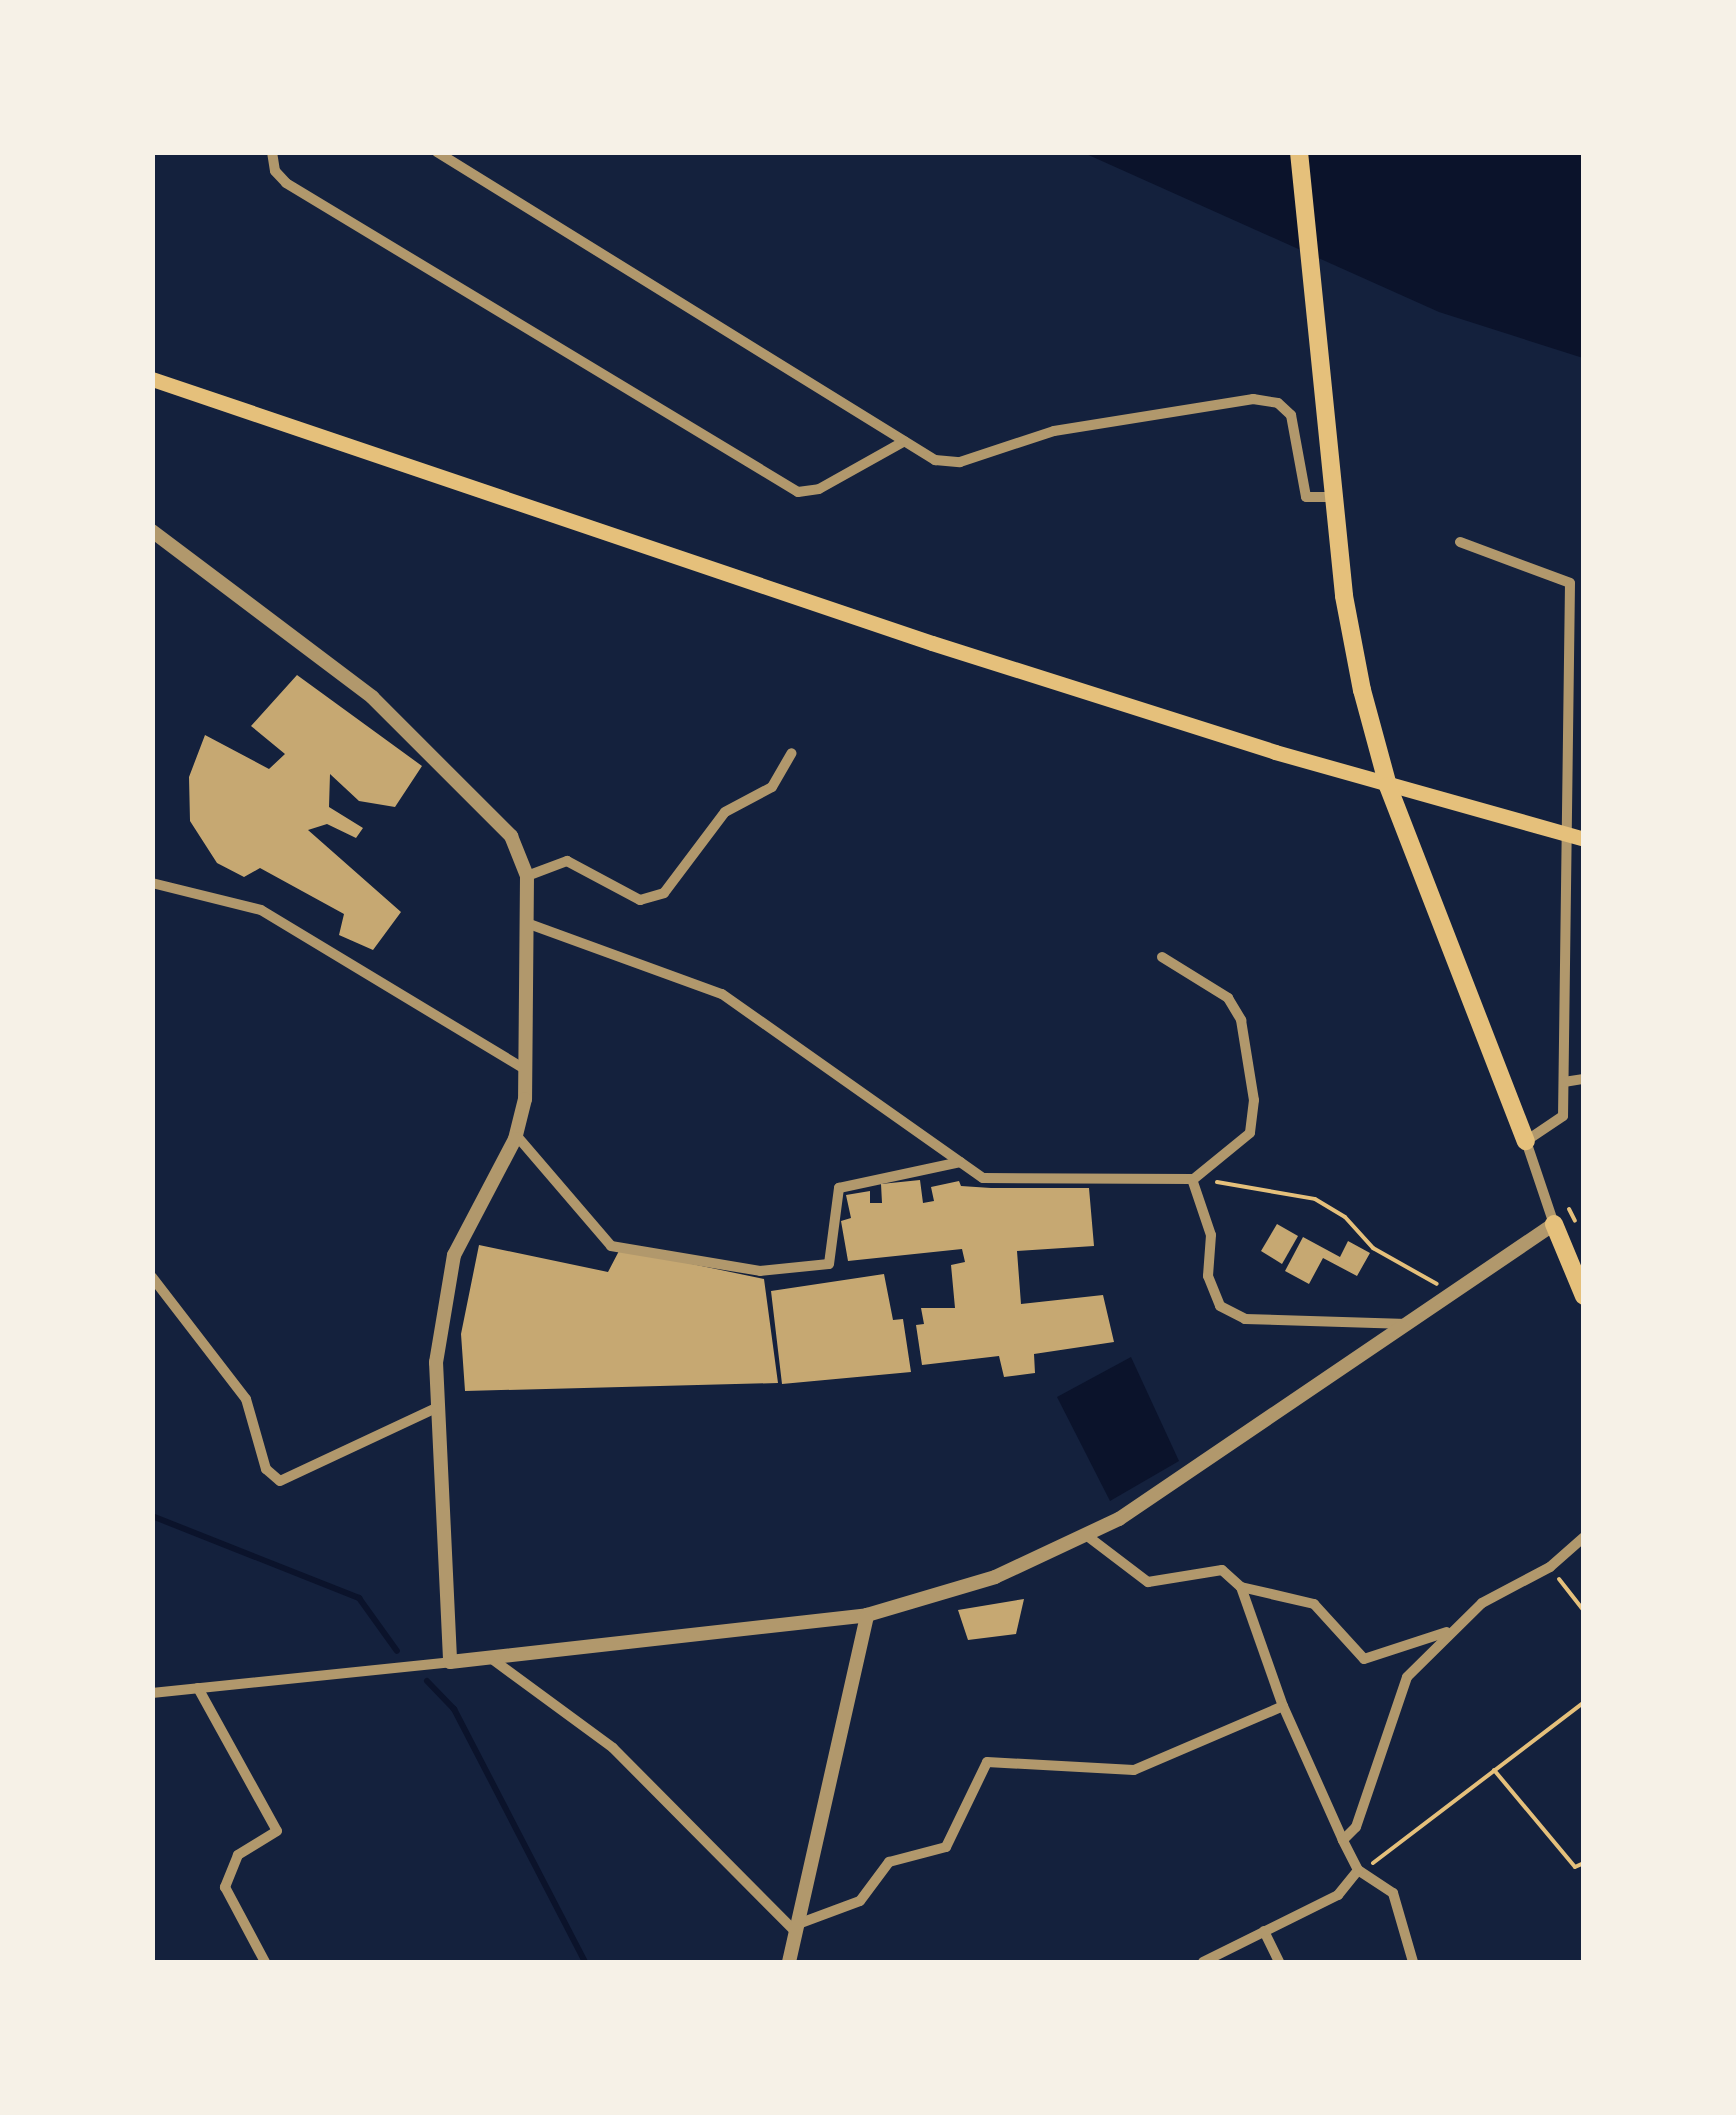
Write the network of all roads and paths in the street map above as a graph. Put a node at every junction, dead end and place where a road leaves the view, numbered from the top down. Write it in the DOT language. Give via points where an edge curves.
graph roads {
  1 [pos="272,152"];
  2 [pos="437,152"];
  3 [pos="1299,152"];
  4 [pos="152,379"];
  5 [pos="905,441"];
  6 [pos="1334,497"];
  7 [pos="152,530"];
  8 [pos="1460,542"];
  9 [pos="1570,595"];
  10 [pos="1584,596"];
  11 [pos="792,753"];
  12 [pos="1388,786"];
  13 [pos="1576,838"];
  14 [pos="527,876"];
  15 [pos="152,883"];
  16 [pos="532,925"];
  17 [pos="1162,956"];
  18 [pos="522,1067"];
  19 [pos="1584,1080"];
  20 [pos="1564,1082"];
  21 [pos="516,1135"];
  22 [pos="1526,1141"];
  23 [pos="960,1162"];
  24 [pos="1195,1178"];
  25 [pos="1554,1224"];
  26 [pos="152,1277"];
  27 [pos="1448,1294"];
  28 [pos="1584,1296"];
  29 [pos="1407,1324"];
  30 [pos="438,1407"];
  31 [pos="1086,1535"];
  32 [pos="1584,1537"];
  33 [pos="1550,1567"];
  34 [pos="1241,1587"];
  35 [pos="1584,1611"];
  36 [pos="867,1615"];
  37 [pos="1452,1630"];
  38 [pos="492,1660"];
  39 [pos="450,1662"];
  40 [pos="198,1688"];
  41 [pos="152,1693"];
  42 [pos="1584,1702"];
  43 [pos="1283,1706"];
  44 [pos="1494,1770"];
  45 [pos="1343,1840"];
  46 [pos="1584,1863"];
  47 [pos="1358,1870"];
  48 [pos="797,1928"];
  49 [pos="1264,1930"];
  50 [pos="265,1962"];
  51 [pos="789,1962"];
  52 [pos="1203,1962"];
  53 [pos="1279,1962"];
  54 [pos="1413,1962"];
  1 -- 5 [label="street" via="275,171 286,183 798,492 818,489"];
  2 -- 5 [label="street"];
  3 -- 6 [label="highway"];
  4 -- 12 [label="main road" via="913,636"];
  5 -- 6 [label="street" via="935,460 960,462 1054,431 1254,399 1278,403 1291,415 1306,497"];
  6 -- 12 [label="highway" via="1344,596"];
  7 -- 14 [label="street" via="372,697 511,836"];
  8 -- 9 [label="street" via="1570,583"];
  9 -- 10 [label="street"];
  9 -- 13 [label="street"];
  11 -- 14 [label="street" via="772,788 725,812 664,893 640,900 568,861"];
  12 -- 13 [label="main road"];
  12 -- 22 [label="highway"];
  13 -- 20 [label="street"];
  14 -- 16 [label="street"];
  15 -- 18 [label="street" via="261,910"];
  16 -- 18 [label="street"];
  16 -- 23 [label="street" via="722,994"];
  17 -- 24 [label="street" via="1228,998 1241,1020 1254,1100 1250,1133"];
  18 -- 21 [label="street" via="525,1099"];
  19 -- 20 [label="street"];
  20 -- 22 [label="street" via="1562,1116"];
  21 -- 23 [label="street" via="610,1246 760,1271 829,1264 840,1188"];
  21 -- 30 [label="street" via="454,1255 436,1362"];
  22 -- 25 [label="street"];
  23 -- 29 [label="street" via="983,1178 1192,1179 1210,1235 1208,1276 1220,1306 1246,1319"];
  24 -- 27 [label="path" via="1315,1199 1345,1217 1373,1248"];
  25 -- 27 [label="street"];
  25 -- 28 [label="highway"];
  26 -- 30 [label="street" via="246,1399 266,1468 280,1480"];
  27 -- 29 [label="street"];
  29 -- 31 [label="street"];
  30 -- 39 [label="street"];
  31 -- 34 [label="street" via="1148,1582 1222,1570"];
  31 -- 36 [label="street" via="956,1591"];
  32 -- 33 [label="street"];
  33 -- 35 [label="path"];
  33 -- 37 [label="street" via="1482,1603"];
  34 -- 37 [label="street" via="1314,1604 1364,1659"];
  34 -- 43 [label="street"];
  36 -- 38 [label="street"];
  36 -- 48 [label="street"];
  37 -- 45 [label="street" via="1407,1677 1356,1827"];
  38 -- 39 [label="street"];
  38 -- 48 [label="street" via="613,1748"];
  39 -- 40 [label="street"];
  40 -- 41 [label="street"];
  40 -- 50 [label="street" via="277,1831 238,1855 225,1887"];
  42 -- 44 [label="path"];
  43 -- 45 [label="street"];
  43 -- 48 [label="street" via="1134,1770 986,1762 946,1847 889,1862 860,1901"];
  44 -- 46 [label="path" via="1574,1866"];
  44 -- 47 [label="path"];
  45 -- 47 [label="street"];
  47 -- 49 [label="street" via="1338,1894"];
  47 -- 54 [label="street" via="1393,1893"];
  48 -- 51 [label="street"];
  49 -- 52 [label="street"];
  49 -- 53 [label="street"];
}
